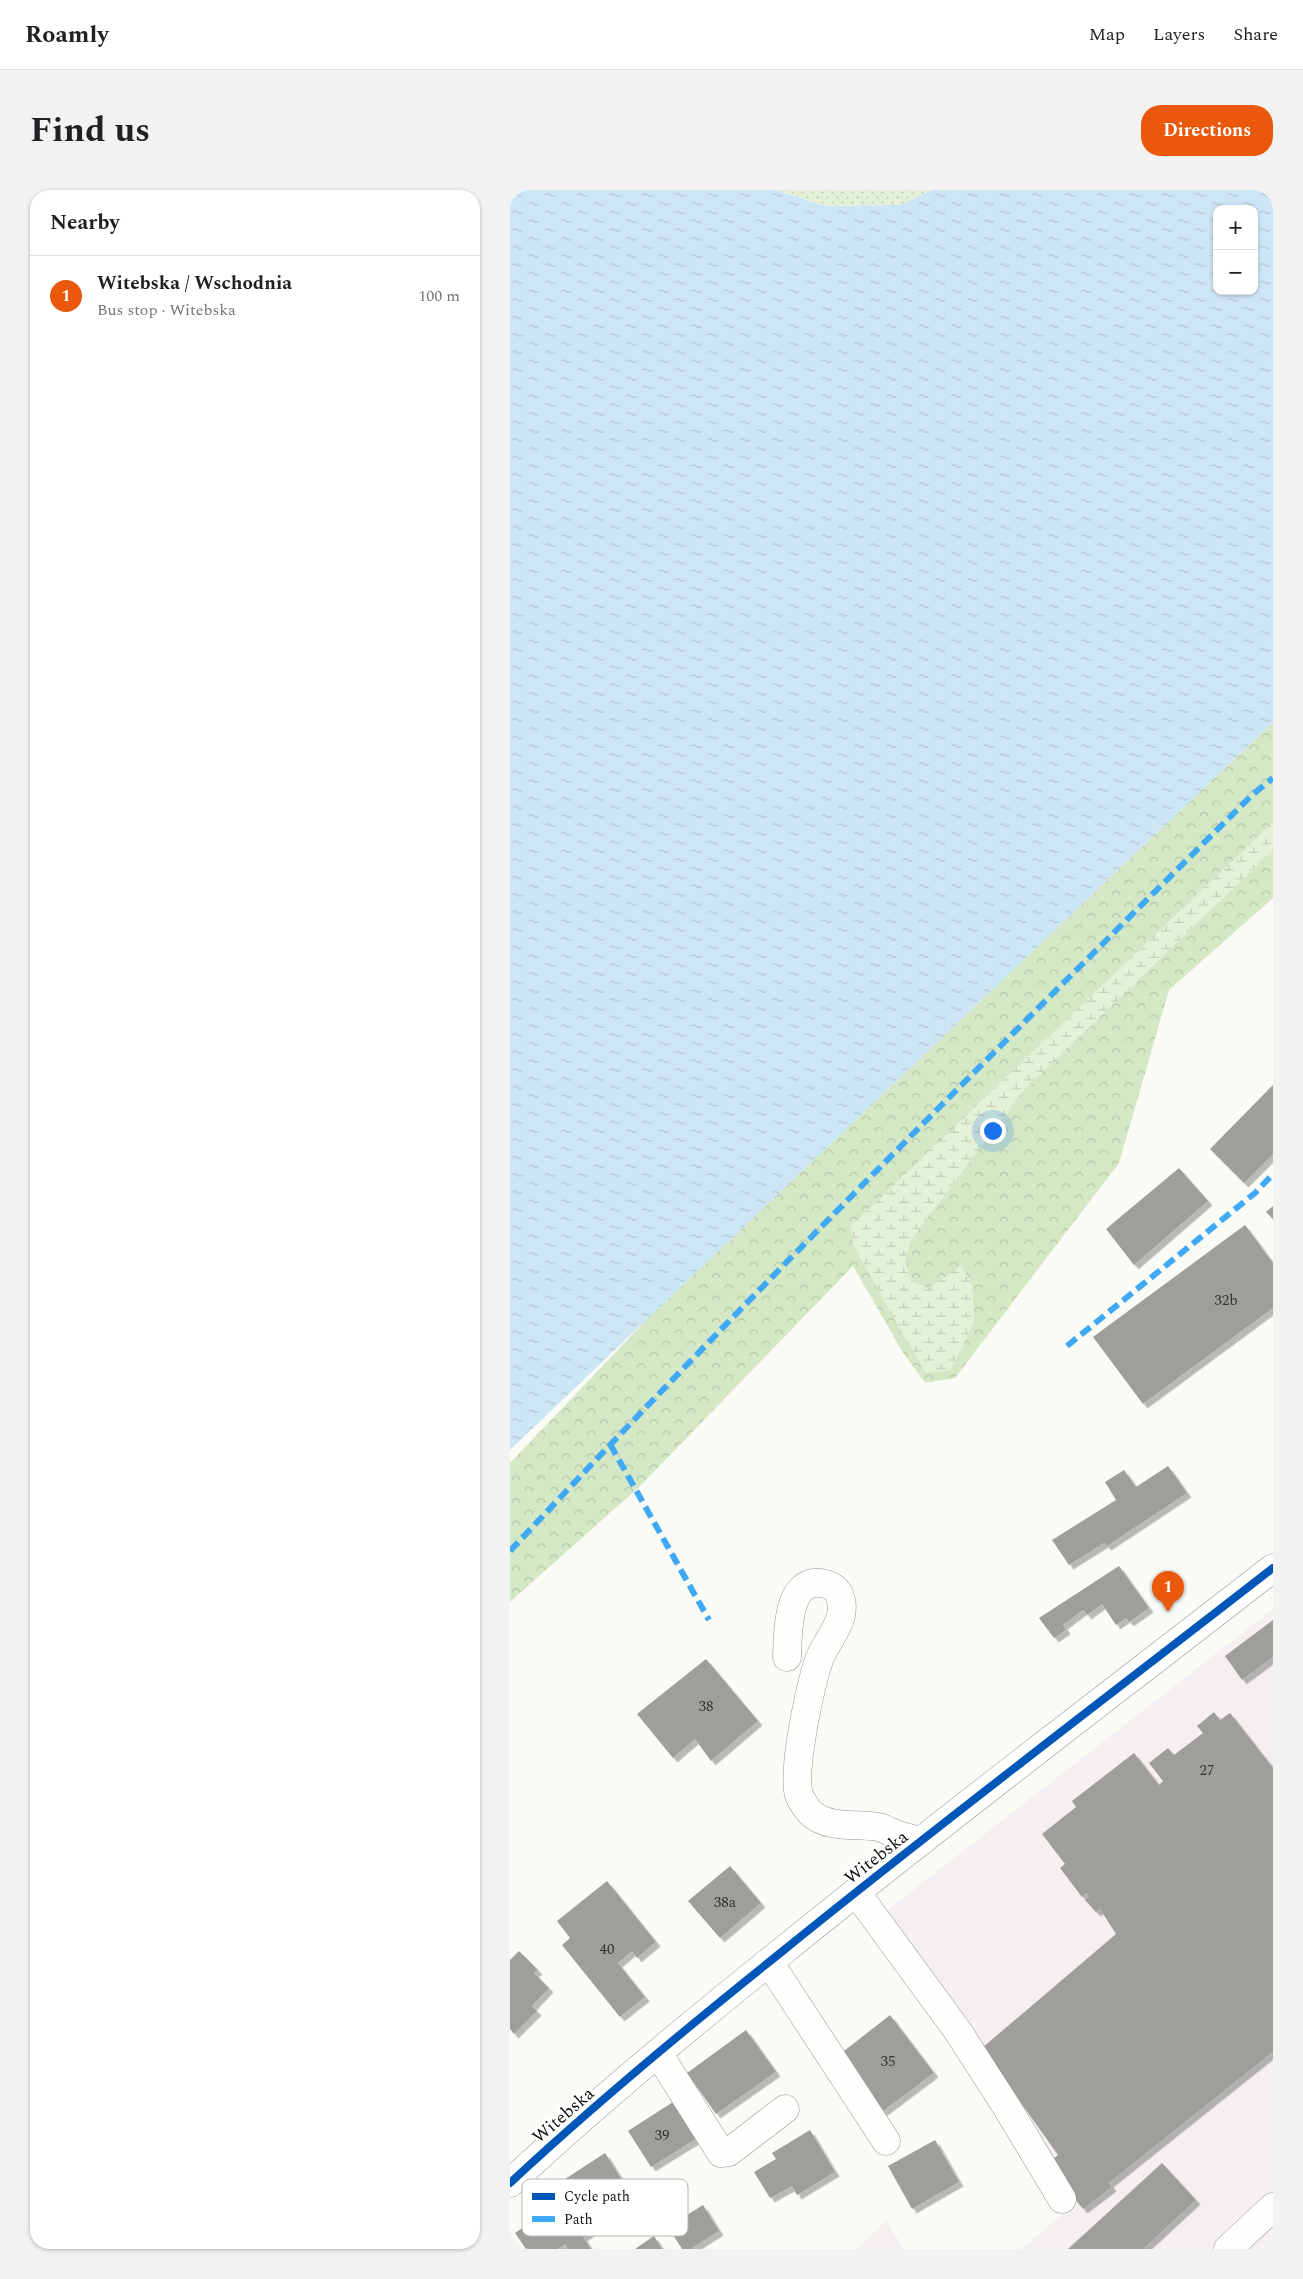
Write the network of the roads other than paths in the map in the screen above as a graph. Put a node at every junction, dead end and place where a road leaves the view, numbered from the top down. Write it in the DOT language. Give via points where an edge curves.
graph roads {
  1 [pos="1273,1568"];
  2 [pos="787,1657"];
  3 [pos="921,1841"];
  4 [pos="856,1892"];
  5 [pos="769,1962"];
  6 [pos="658,2053"];
  7 [pos="785,2109"];
  8 [pos="886,2141"];
  9 [pos="510,2183"];
  10 [pos="1062,2199"];
  11 [pos="1273,2207"];
  12 [pos="1228,2249"];
  1 -- 3 [label="street, Witebska"];
  2 -- 3 [label="street" via="789,1616 796,1597 814,1582 828,1584 837,1590 842,1602 842,1616 820,1658 812,1684 799,1762 799,1795 811,1814 834,1824 879,1827"];
  3 -- 4 [label="street, Witebska"];
  4 -- 5 [label="street, Witebska"];
  4 -- 10 [label="street" via="957,2030"];
  5 -- 6 [label="street, Witebska"];
  5 -- 8 [label="street"];
  6 -- 7 [label="street" via="721,2152 729,2152"];
  6 -- 9 [label="street, Witebska" via="569,2127"];
  11 -- 12 [label="street"];
}
